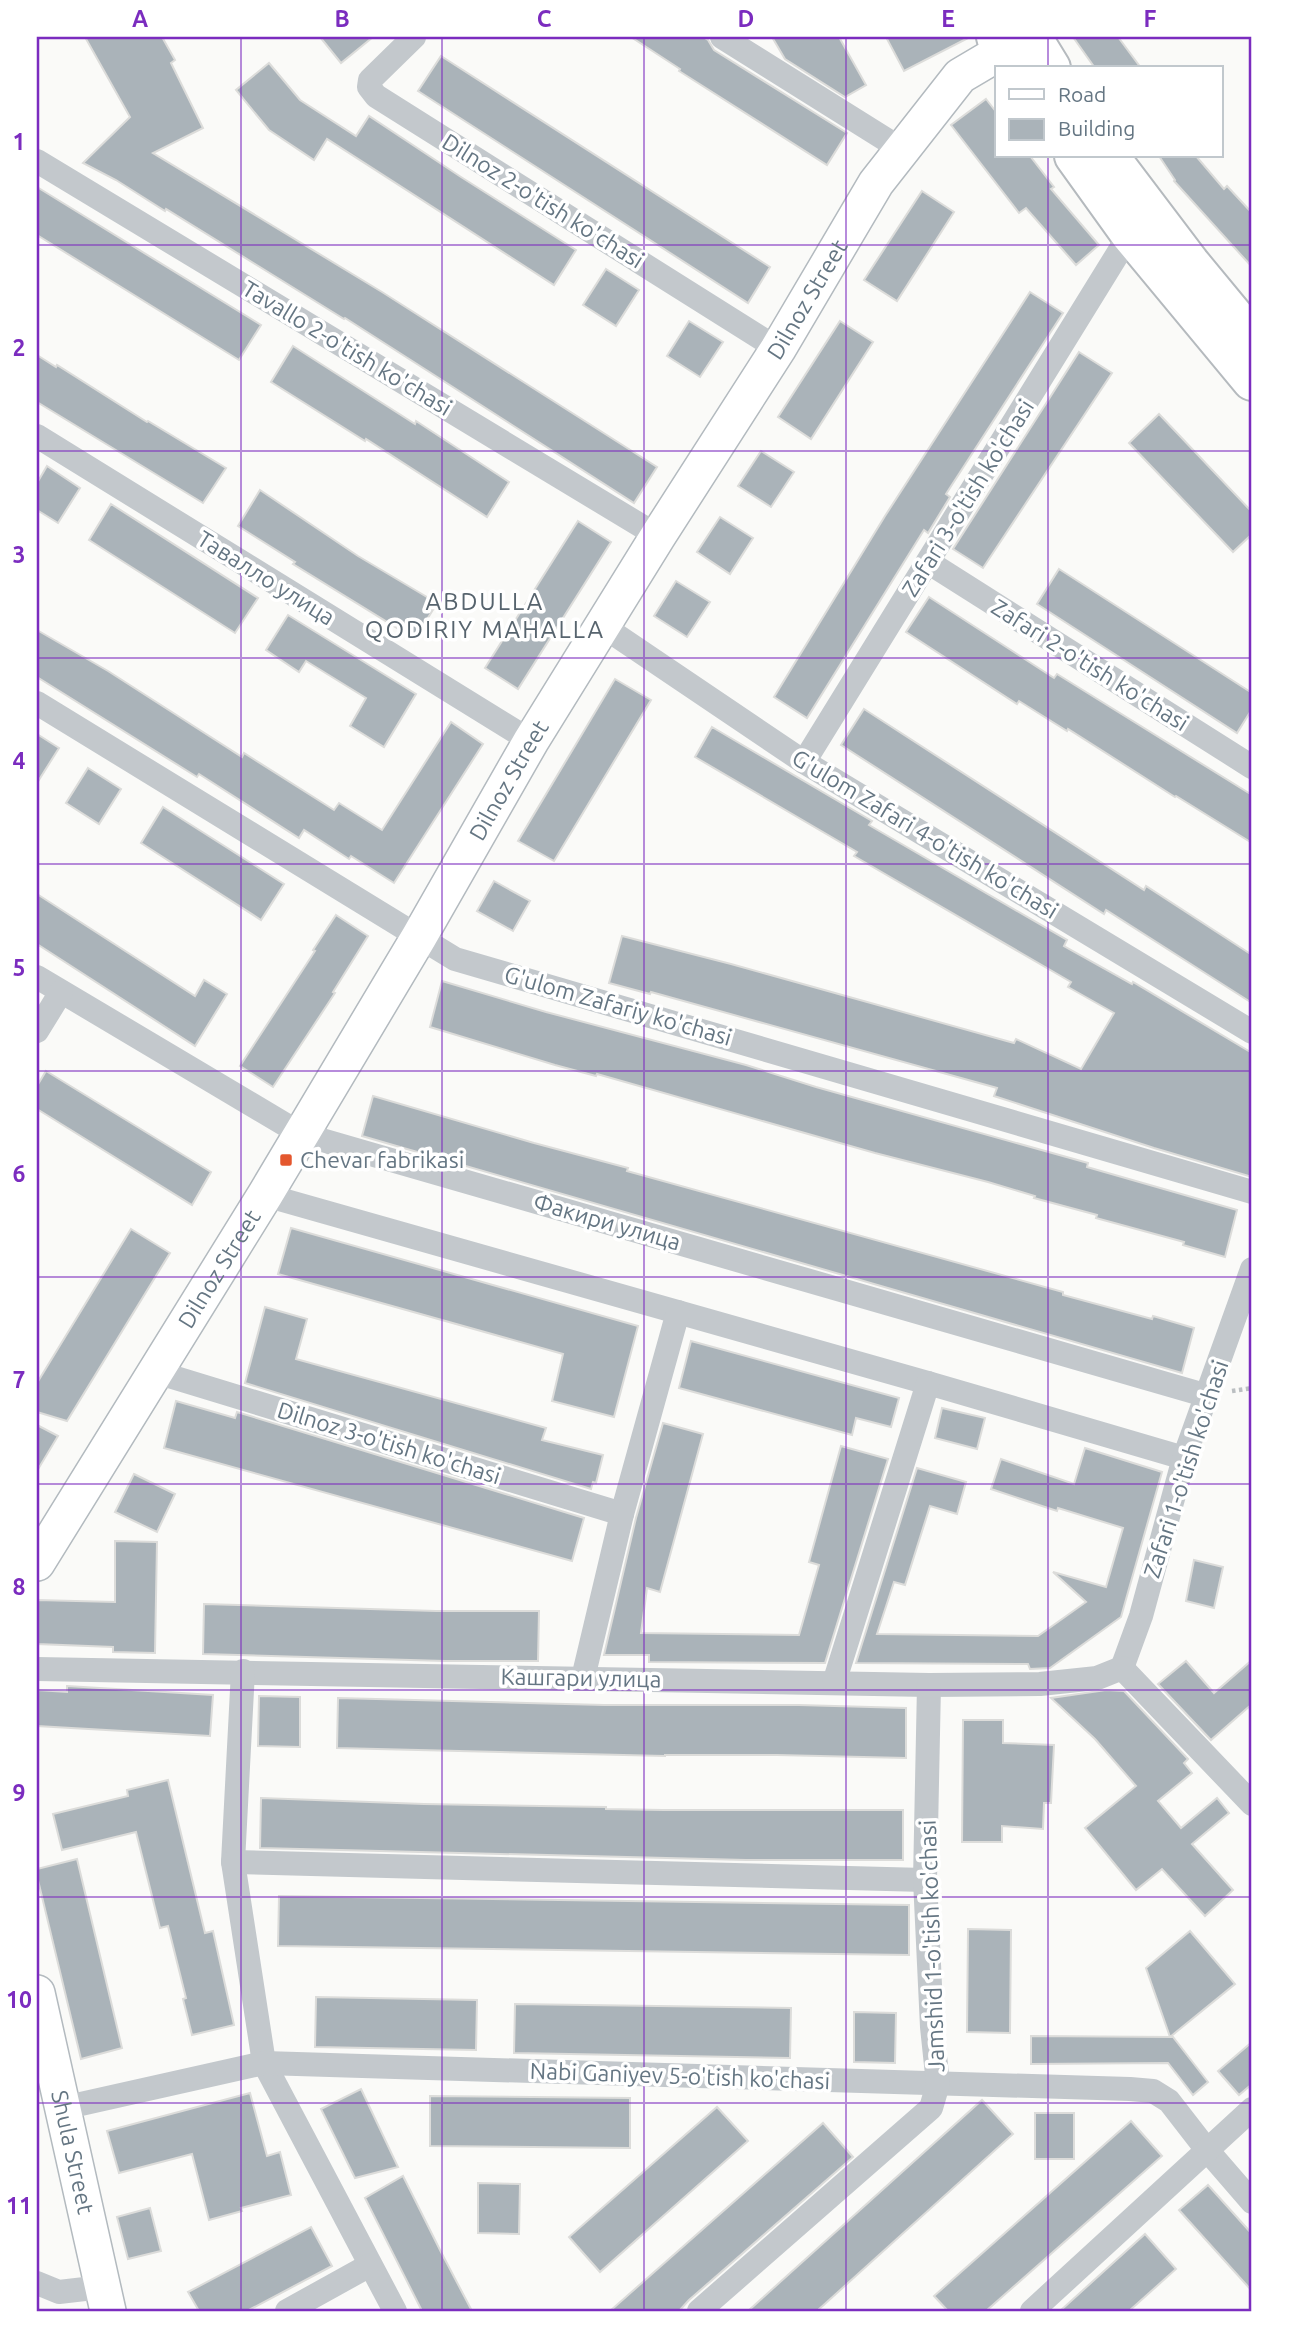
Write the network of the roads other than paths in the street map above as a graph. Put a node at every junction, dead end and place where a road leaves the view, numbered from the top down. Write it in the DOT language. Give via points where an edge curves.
graph roads {
  1 [pos="414,37"];
  2 [pos="722,37"];
  3 [pos="1014,46"];
  4 [pos="1048,66"];
  5 [pos="901,149"];
  6 [pos="1075,158"];
  7 [pos="1111,158"];
  8 [pos="37,161"];
  9 [pos="1130,234"];
  10 [pos="1252,338"];
  11 [pos="778,349"];
  12 [pos="1252,381"];
  13 [pos="37,436"];
  14 [pos="658,536"];
  15 [pos="928,562"];
  16 [pos="604,626"];
  17 [pos="37,703"];
  18 [pos="531,741"];
  19 [pos="804,762"];
  20 [pos="1252,767"];
  21 [pos="419,937"];
  22 [pos="37,977"];
  23 [pos="61,992"];
  24 [pos="37,1031"];
  25 [pos="1252,1032"];
  26 [pos="301,1134"];
  27 [pos="1252,1192"];
  28 [pos="265,1195"];
  29 [pos="1252,1269"];
  30 [pos="678,1312"];
  31 [pos="156,1371"];
  32 [pos="928,1383"];
  33 [pos="1208,1396"];
  34 [pos="1184,1458"];
  35 [pos="622,1514"];
  36 [pos="37,1563"];
  37 [pos="37,1668"];
  38 [pos="1122,1668"];
  39 [pos="243,1671"];
  40 [pos="583,1678"];
  41 [pos="834,1683"];
  42 [pos="929,1685"];
  43 [pos="1252,1804"];
  44 [pos="233,1862"];
  45 [pos="925,1880"];
  46 [pos="37,1993"];
  47 [pos="264,2063"];
  48 [pos="938,2084"];
  49 [pos="63,2108"];
  50 [pos="1252,2109"];
  51 [pos="1207,2150"];
  52 [pos="1252,2202"];
  53 [pos="370,2264"];
  54 [pos="37,2283"];
  55 [pos="105,2299"];
  56 [pos="288,2311"];
  57 [pos="395,2311"];
  58 [pos="699,2311"];
  59 [pos="1032,2311"];
  1 -- 11 [label="street, Dilnoz 2-o'tish ko'chasi" via="370,79 369,87 376,96"];
  2 -- 5 [label="street"];
  3 -- 4 [label="main road"];
  3 -- 5 [label="street, Dilnoz Street" via="960,76"];
  5 -- 11 [label="street, Dilnoz Street"];
  6 -- 9 [label="main road"];
  7 -- 10 [label="main road"];
  8 -- 14 [label="street, Tavallo 2-o'tish ko'chasi"];
  9 -- 12 [label="main road"];
  9 -- 15 [label="street, Zafari 3-o'tish ko'chasi"];
  11 -- 14 [label="street, Dilnoz Street"];
  13 -- 18 [label="street, Тавалло улица"];
  14 -- 16 [label="street, Dilnoz Street"];
  15 -- 19 [label="street, Zafari 3-o'tish ko'chasi"];
  15 -- 20 [label="street, Zafari 2-o'tish ko'chasi"];
  16 -- 18 [label="street, Dilnoz Street"];
  16 -- 19 [label="street, G'ulom Zafari 4-o'tish ko'chasi"];
  17 -- 21 [label="street, G'ulom Zafariy ko'chasi"];
  18 -- 21 [label="street, Dilnoz Street"];
  19 -- 25 [label="street, G'ulom Zafari 4-o'tish ko'chasi"];
  21 -- 26 [label="street, Dilnoz Street"];
  21 -- 27 [label="street, G'ulom Zafariy ko'chasi" via="455,959"];
  22 -- 23 [label="street, Факири улица"];
  23 -- 24 [label="street"];
  23 -- 26 [label="street, Факири улица"];
  26 -- 28 [label="street, Dilnoz Street"];
  26 -- 33 [label="street, Факири улица"];
  28 -- 30 [label="street"];
  28 -- 31 [label="street, Dilnoz Street"];
  29 -- 33 [label="street, Zafari 1-o'tish ko'chasi"];
  30 -- 32 [label="street"];
  30 -- 35 [label="street"];
  31 -- 35 [label="street, Dilnoz 3-o'tish ko'chasi"];
  31 -- 36 [label="street, Dilnoz Street"];
  32 -- 34 [label="street"];
  32 -- 41 [label="street"];
  33 -- 34 [label="street, Zafari 1-o'tish ko'chasi"];
  34 -- 38 [label="street, Zafari 1-o'tish ko'chasi"];
  35 -- 40 [label="street"];
  37 -- 39 [label="street, Кашгари улица"];
  38 -- 42 [label="street, Кашгари улица" via="1097,1678 1040,1684"];
  38 -- 43 [label="street"];
  39 -- 40 [label="street, Кашгари улица"];
  39 -- 44 [label="street"];
  40 -- 41 [label="street, Кашгари улица"];
  41 -- 42 [label="street, Кашгари улица"];
  42 -- 45 [label="street, Jamshid 1-o'tish ko'chasi"];
  44 -- 45 [label="street"];
  44 -- 47 [label="street"];
  45 -- 48 [label="street, Jamshid 1-o'tish ko'chasi"];
  46 -- 49 [label="street, Shula Street"];
  47 -- 48 [label="street, Nabi Ganiyev 5-o'tish ko'chasi"];
  47 -- 49 [label="street, Nabi Ganiyev 5-o'tish ko'chasi"];
  47 -- 53 [label="street"];
  48 -- 51 [label="street, Nabi Ganiyev 5-o'tish ko'chasi" via="1153,2091 1169,2101"];
  48 -- 58 [label="street, Jamshid 1-o'tish ko'chasi" via="931,2108"];
  49 -- 55 [label="street, Shula Street"];
  50 -- 51 [label="street"];
  51 -- 52 [label="street, Nabi Ganiyev 5-o'tish ko'chasi"];
  51 -- 59 [label="street"];
  53 -- 56 [label="street"];
  53 -- 57 [label="street"];
  54 -- 55 [label="street" via="59,2292"];
}
